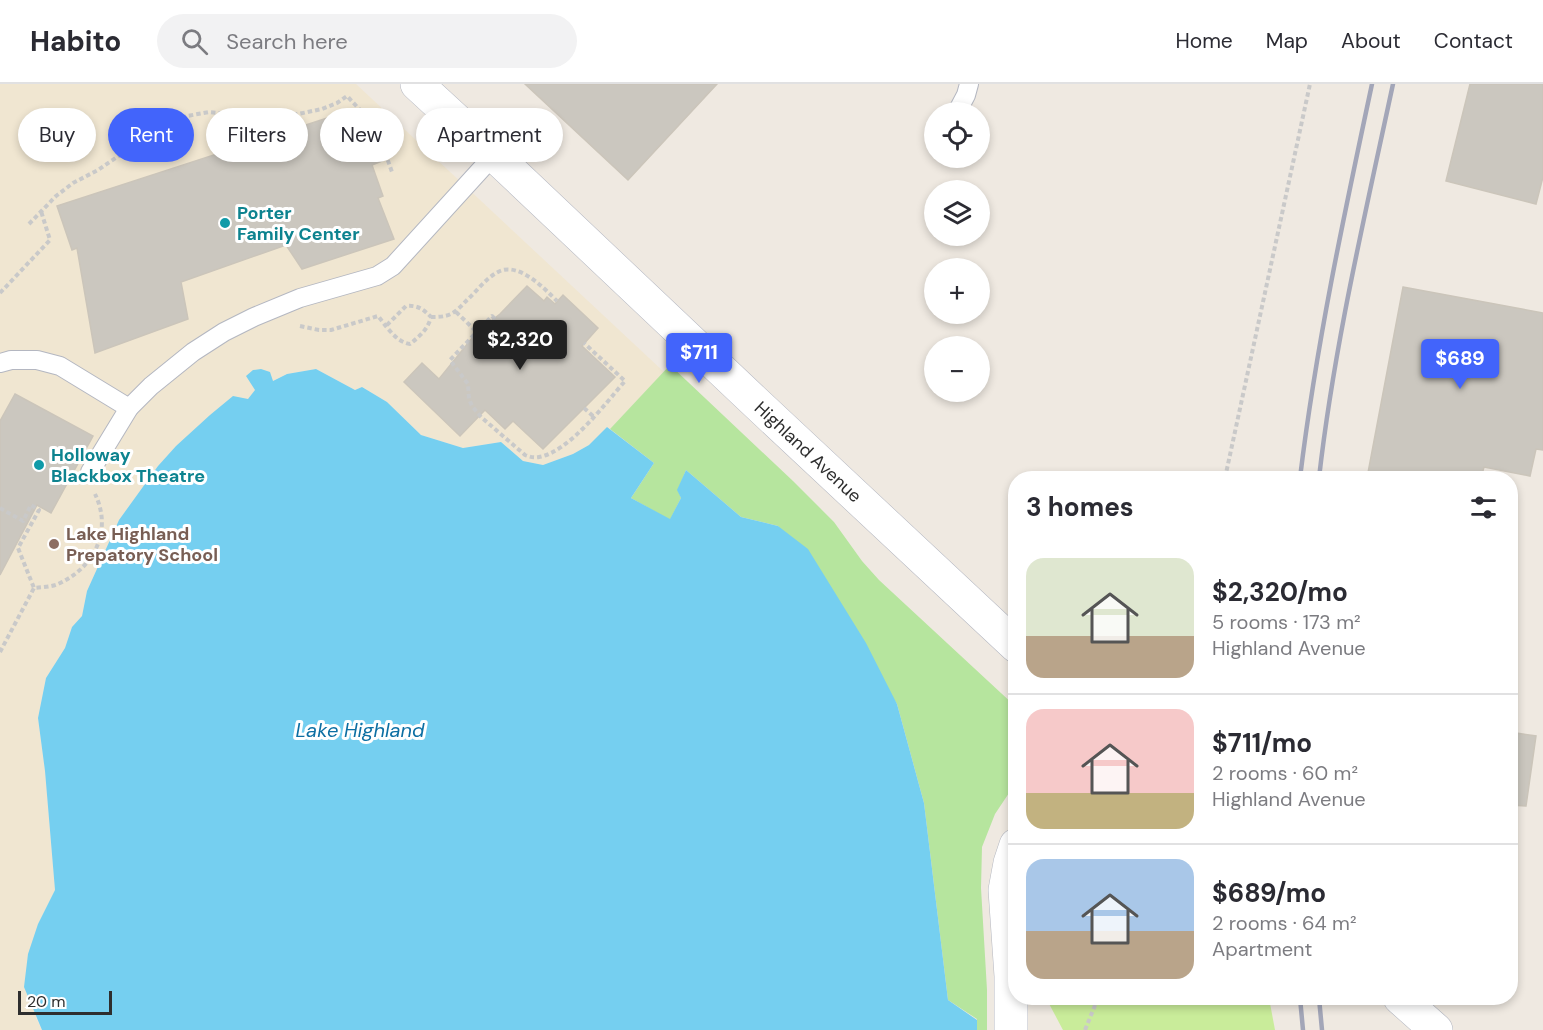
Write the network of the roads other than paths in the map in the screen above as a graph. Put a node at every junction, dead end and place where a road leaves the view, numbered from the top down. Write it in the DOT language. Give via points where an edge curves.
graph roads {
  1 [pos="417,84"];
  2 [pos="969,84"];
  3 [pos="962,102"];
  4 [pos="443,108"];
  5 [pos="487,162"];
  6 [pos="502,162"];
  7 [pos="0,363"];
  8 [pos="129,408"];
  9 [pos="90,472"];
  10 [pos="1008,639"];
  11 [pos="1008,873"];
  12 [pos="1008,933"];
  13 [pos="1011,1005"];
  14 [pos="1408,1005"];
  15 [pos="1011,1030"];
  16 [pos="1436,1030"];
  1 -- 4 [label="street, Highland Avenue"];
  2 -- 3 [label="lane"];
  5 -- 8 [label="lane" via="393,266 377,276 300,298 224,332 193,352"];
  6 -- 10 [label="street, Highland Avenue"];
  7 -- 8 [label="lane" via="37,360 60,366"];
  8 -- 9 [label="lane"];
  11 -- 12 [label="street"];
  13 -- 15 [label="street"];
  14 -- 16 [label="street"];
}
